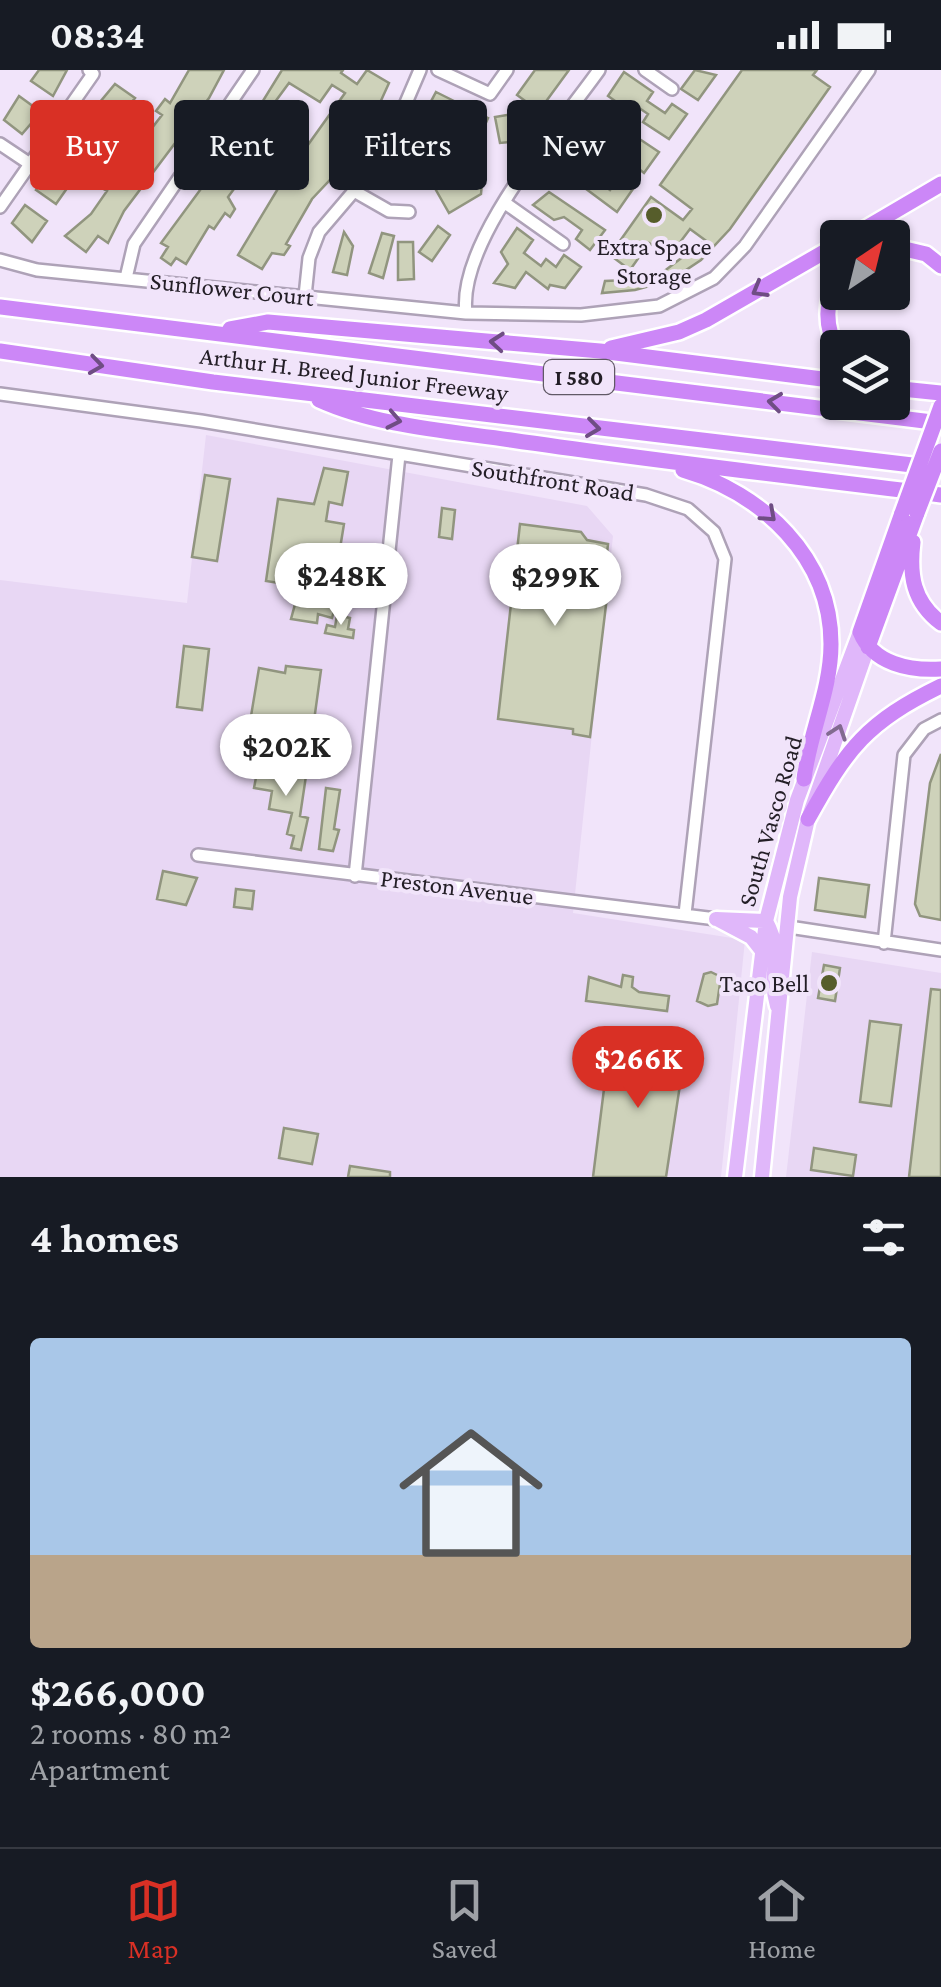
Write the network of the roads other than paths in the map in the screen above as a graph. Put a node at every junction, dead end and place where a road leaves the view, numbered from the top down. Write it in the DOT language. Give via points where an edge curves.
graph roads {
  1 [pos="89,70"];
  2 [pos="253,70"];
  3 [pos="438,70"];
  4 [pos="507,70"];
  5 [pos="599,70"];
  6 [pos="645,70"];
  7 [pos="870,70"];
  8 [pos="419,73"];
  9 [pos="672,89"];
  10 [pos="75,100"];
  11 [pos="578,100"];
  12 [pos="0,144"];
  13 [pos="30,164"];
  14 [pos="941,184"];
  15 [pos="515,190"];
  16 [pos="354,191"];
  17 [pos="506,203"];
  18 [pos="0,207"];
  19 [pos="409,212"];
  20 [pos="880,220"];
  21 [pos="563,244"];
  22 [pos="910,250"];
  23 [pos="820,254"];
  24 [pos="0,260"];
  25 [pos="941,266"];
  26 [pos="126,278"];
  27 [pos="305,296"];
  28 [pos="0,307"];
  29 [pos="466,313"];
  30 [pos="216,332"];
  31 [pos="0,351"];
  32 [pos="600,351"];
  33 [pos="820,379"];
  34 [pos="910,389"];
  35 [pos="302,392"];
  36 [pos="941,393"];
  37 [pos="0,394"];
  38 [pos="941,406"];
  39 [pos="936,429"];
  40 [pos="941,451"];
  41 [pos="399,456"];
  42 [pos="651,461"];
  43 [pos="941,469"];
  44 [pos="941,495"];
  45 [pos="910,513"];
  46 [pos="941,623"];
  47 [pos="864,639"];
  48 [pos="941,669"];
  49 [pos="941,686"];
  50 [pos="941,720"];
  51 [pos="804,780"];
  52 [pos="808,819"];
  53 [pos="198,855"];
  54 [pos="355,876"];
  55 [pos="773,898"];
  56 [pos="685,914"];
  57 [pos="716,919"];
  58 [pos="766,922"];
  59 [pos="789,927"];
  60 [pos="884,943"];
  61 [pos="941,950"];
  62 [pos="762,951"];
  63 [pos="778,1012"];
  64 [pos="735,1177"];
  65 [pos="762,1177"];
  1 -- 10 [label="street" via="93,74"];
  2 -- 26 [label="street" via="134,244"];
  3 -- 4 [label="street" via="490,94"];
  5 -- 11 [label="street"];
  6 -- 9 [label="street"];
  7 -- 29 [label="street, Sunflower Court" via="745,246 714,278 658,306"];
  8 -- 16 [label="street" via="396,126"];
  12 -- 13 [label="street"];
  13 -- 18 [label="street"];
  14 -- 20 [label="highway"];
  15 -- 17 [label="street"];
  16 -- 19 [label="street" via="390,211"];
  16 -- 27 [label="street" via="319,232 308,258"];
  17 -- 21 [label="street"];
  17 -- 29 [label="street" via="478,242 463,290"];
  22 -- 25 [label="highway"];
  23 -- 32 [label="highway, one-way" via="679,332"];
  24 -- 26 [label="street, Sunflower Court"];
  26 -- 27 [label="street, Sunflower Court"];
  27 -- 29 [label="street, Sunflower Court"];
  28 -- 30 [label="highway, Arthur H. Breed Junior Freeway / I 580"];
  32 -- 30 [label="highway, one-way" via="268,322"];
  39 -- 30 [label="highway, Arthur H. Breed Junior Freeway / I 580, one-way"];
  31 -- 35 [label="highway, Arthur H. Breed Junior Freeway / I 580, one-way"];
  32 -- 33 [label="highway"];
  34 -- 36 [label="highway"];
  35 -- 42 [label="highway, one-way" via="376,417"];
  35 -- 43 [label="highway, Arthur H. Breed Junior Freeway / I 580, one-way"];
  37 -- 41 [label="street, Southfront Road"];
  38 -- 39 [label="highway, South Vasco Road, bridge"];
  39 -- 45 [label="highway, South Vasco Road, bridge"];
  40 -- 45 [label="highway, South Vasco Road, bridge"];
  41 -- 54 [label="street"];
  41 -- 56 [label="street, Southfront Road" via="646,495 688,509 714,532 724,559"];
  42 -- 44 [label="highway"];
  42 -- 51 [label="highway, one-way" via="718,480 750,498 802,551 820,586 831,646"];
  45 -- 46 [label="highway" via="912,580 925,609"];
  45 -- 47 [label="highway, South Vasco Road"];
  47 -- 48 [label="highway" via="901,667"];
  47 -- 51 [label="main road, South Vasco Road"];
  52 -- 47 [label="main road, South Vasco Road, one-way"];
  49 -- 52 [label="highway" via="893,709 857,742"];
  50 -- 60 [label="street" via="924,729 904,755"];
  51 -- 55 [label="main road, South Vasco Road"];
  52 -- 59 [label="main road, South Vasco Road"];
  53 -- 54 [label="street, Preston Avenue"];
  54 -- 56 [label="street, Preston Avenue"];
  55 -- 58 [label="main road, South Vasco Road"];
  55 -- 59 [label="main road"];
  56 -- 57 [label="street, Preston Avenue"];
  57 -- 58 [label="main road"];
  57 -- 62 [label="main road" via="751,937"];
  58 -- 62 [label="main road, South Vasco Road"];
  58 -- 63 [label="main road" via="778,944 772,987"];
  59 -- 60 [label="street"];
  59 -- 63 [label="main road, South Vasco Road"];
  60 -- 61 [label="street"];
  62 -- 64 [label="main road, South Vasco Road"];
  63 -- 65 [label="main road, South Vasco Road"];
}
